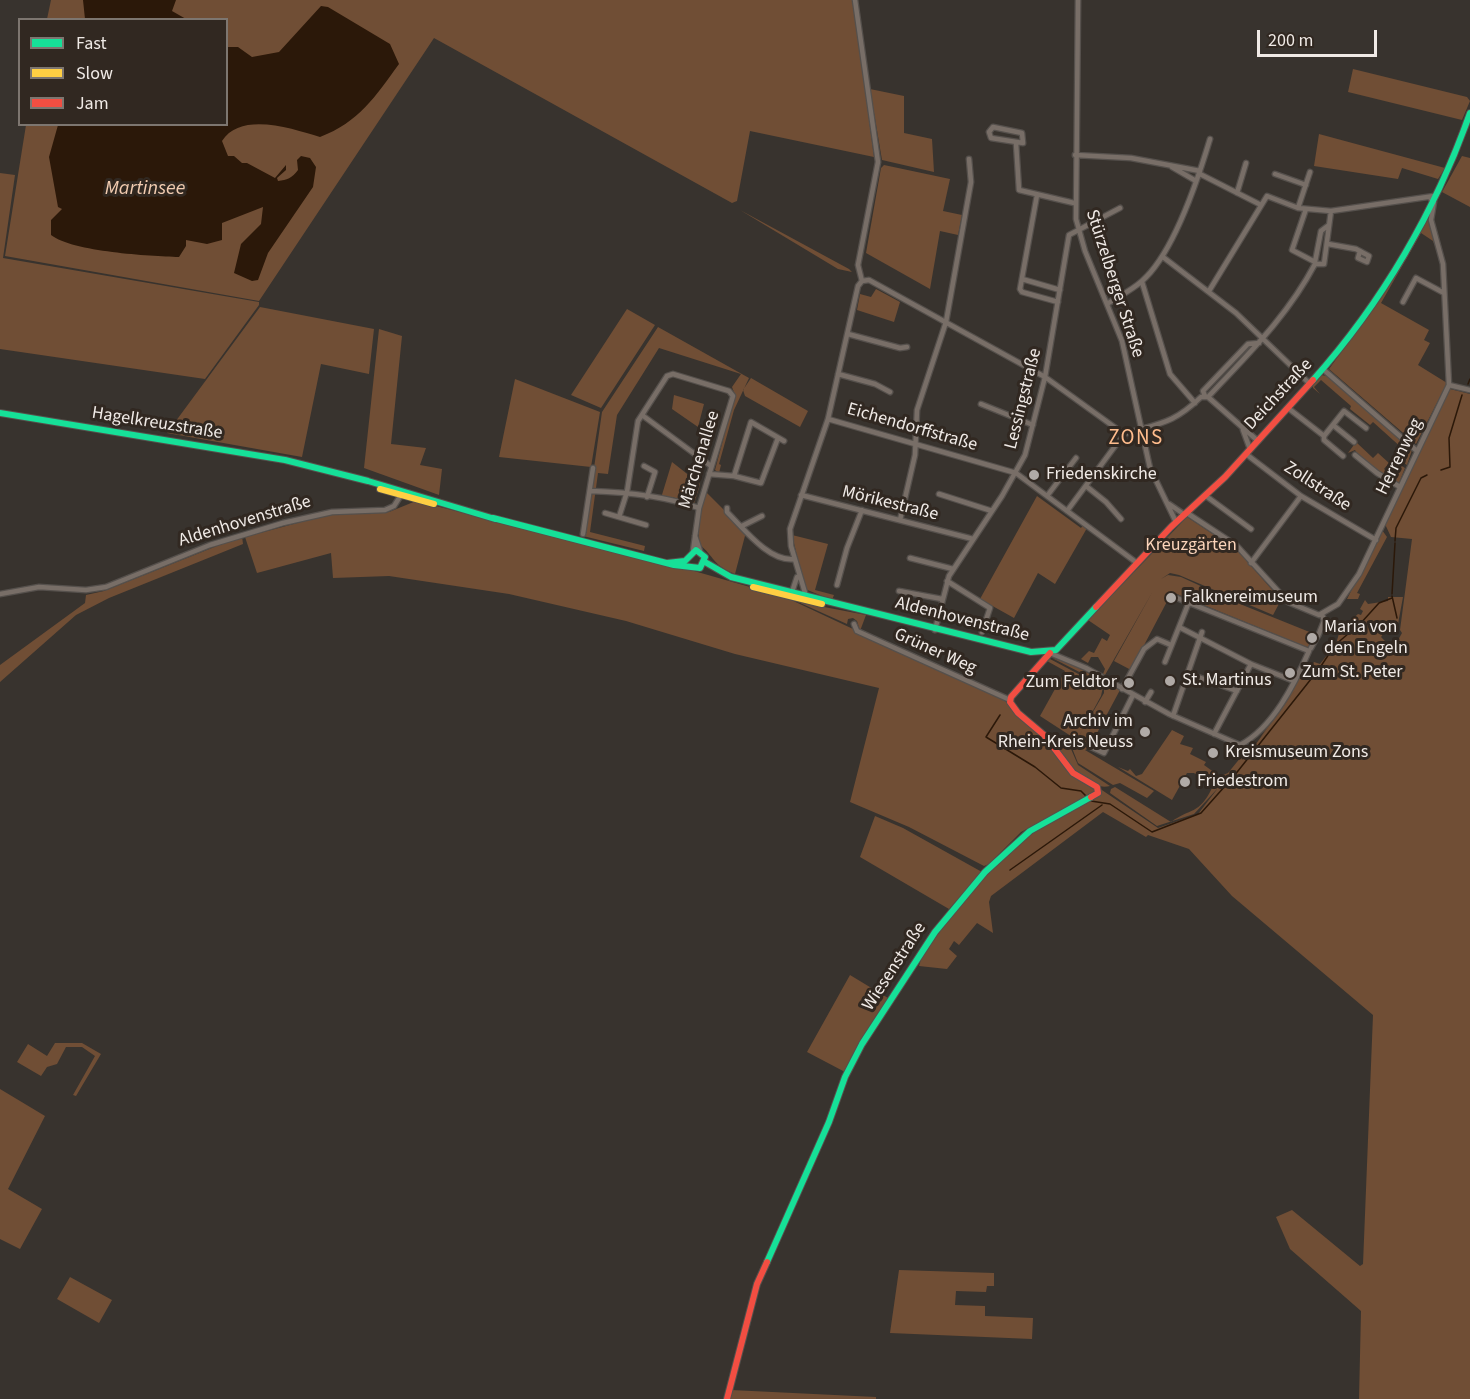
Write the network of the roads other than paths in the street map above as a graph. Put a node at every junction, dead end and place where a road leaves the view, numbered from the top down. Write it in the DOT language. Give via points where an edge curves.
graph roads {
  1 [pos="855,0"];
  2 [pos="1078,0"];
  3 [pos="1470,113"];
  4 [pos="1210,140"];
  5 [pos="1016,143"];
  6 [pos="1075,155"];
  7 [pos="969,159"];
  8 [pos="1246,163"];
  9 [pos="1170,165"];
  10 [pos="1200,172"];
  11 [pos="1310,172"];
  12 [pos="1275,174"];
  13 [pos="1196,181"];
  14 [pos="1306,185"];
  15 [pos="1237,193"];
  16 [pos="1037,195"];
  17 [pos="1432,198"];
  18 [pos="1074,203"];
  19 [pos="1261,205"];
  20 [pos="1120,208"];
  21 [pos="1298,208"];
  22 [pos="1306,209"];
  23 [pos="1331,211"];
  24 [pos="1329,225"];
  25 [pos="1078,230"];
  26 [pos="1328,244"];
  27 [pos="1360,251"];
  28 [pos="1163,257"];
  29 [pos="1315,263"];
  30 [pos="1022,279"];
  31 [pos="862,281"];
  32 [pos="1142,282"];
  33 [pos="1060,290"];
  34 [pos="1209,291"];
  35 [pos="1444,293"];
  36 [pos="1059,302"];
  37 [pos="1403,302"];
  38 [pos="1107,304"];
  39 [pos="946,322"];
  40 [pos="848,334"];
  41 [pos="1261,340"];
  42 [pos="907,346"];
  43 [pos="1324,369"];
  44 [pos="838,374"];
  45 [pos="1045,377"];
  46 [pos="1310,384"];
  47 [pos="1449,385"];
  48 [pos="1470,390"];
  49 [pos="890,392"];
  50 [pos="1206,396"];
  51 [pos="1195,403"];
  52 [pos="981,404"];
  53 [pos="1288,408"];
  54 [pos="0,413"];
  55 [pos="642,415"];
  56 [pos="743,419"];
  57 [pos="828,419"];
  58 [pos="751,422"];
  59 [pos="1033,425"];
  60 [pos="1333,425"];
  61 [pos="1242,428"];
  62 [pos="1366,428"];
  63 [pos="1141,429"];
  64 [pos="1124,434"];
  65 [pos="1324,436"];
  66 [pos="778,438"];
  67 [pos="784,441"];
  68 [pos="1258,441"];
  69 [pos="1354,442"];
  70 [pos="916,444"];
  71 [pos="1417,451"];
  72 [pos="1248,452"];
  73 [pos="1355,454"];
  74 [pos="1343,456"];
  75 [pos="1076,458"];
  76 [pos="644,466"];
  77 [pos="711,466"];
  78 [pos="593,468"];
  79 [pos="1016,473"];
  80 [pos="709,474"];
  81 [pos="734,476"];
  82 [pos="1086,486"];
  83 [pos="1400,487"];
  84 [pos="591,491"];
  85 [pos="627,492"];
  86 [pos="404,493"];
  87 [pos="939,494"];
  88 [pos="801,495"];
  89 [pos="647,496"];
  90 [pos="1047,496"];
  91 [pos="1206,496"];
  92 [pos="1301,496"];
  93 [pos="1165,499"];
  94 [pos="699,508"];
  95 [pos="727,508"];
  96 [pos="862,510"];
  97 [pos="992,510"];
  98 [pos="1067,511"];
  99 [pos="605,513"];
  100 [pos="1186,514"];
  101 [pos="762,516"];
  102 [pos="620,517"];
  103 [pos="1121,519"];
  104 [pos="900,520"];
  105 [pos="1176,522"];
  106 [pos="646,525"];
  107 [pos="742,526"];
  108 [pos="1251,529"];
  109 [pos="583,534"];
  110 [pos="973,539"];
  111 [pos="1376,540"];
  112 [pos="696,551"];
  113 [pos="910,558"];
  114 [pos="794,559"];
  115 [pos="689,561"];
  116 [pos="1137,563"];
  117 [pos="1251,563"];
  118 [pos="704,564"];
  119 [pos="953,569"];
  120 [pos="798,574"];
  121 [pos="947,581"];
  122 [pos="801,585"];
  123 [pos="837,585"];
  124 [pos="899,591"];
  125 [pos="0,594"];
  126 [pos="795,595"];
  127 [pos="806,596"];
  128 [pos="1177,598"];
  129 [pos="942,599"];
  130 [pos="1189,602"];
  131 [pos="867,612"];
  132 [pos="1322,614"];
  133 [pos="854,624"];
  134 [pos="1179,627"];
  135 [pos="935,630"];
  136 [pos="982,632"];
  137 [pos="1201,635"];
  138 [pos="1171,645"];
  139 [pos="1061,647"];
  140 [pos="1310,650"];
  141 [pos="1050,653"];
  142 [pos="1067,658"];
  143 [pos="1165,662"];
  144 [pos="1251,664"];
  145 [pos="1187,673"];
  146 [pos="1294,681"];
  147 [pos="1122,689"];
  148 [pos="1237,691"];
  149 [pos="1151,692"];
  150 [pos="1133,695"];
  151 [pos="1010,700"];
  152 [pos="1145,702"];
  153 [pos="1173,716"];
  154 [pos="1214,734"];
  155 [pos="1091,747"];
  156 [pos="727,1399"];
  1 -- 31 [label="street" via="878,162 858,265"];
  2 -- 6 [label="street, Stürzelberger Straße"];
  3 -- 17 [label="street, Deichstraße" via="1457,150"];
  4 -- 10 [label="street"];
  5 -- 5 [label="street" via="1023,143 1022,133 991,128 992,138"];
  5 -- 16 [label="street" via="1019,190"];
  6 -- 9 [label="street"];
  6 -- 18 [label="street, Stürzelberger Straße"];
  7 -- 39 [label="street" via="971,182"];
  8 -- 15 [label="street"];
  9 -- 10 [label="street"];
  9 -- 13 [label="street"];
  10 -- 13 [label="street"];
  10 -- 15 [label="street"];
  11 -- 14 [label="street"];
  12 -- 14 [label="street"];
  13 -- 28 [label="street"];
  14 -- 21 [label="street"];
  15 -- 19 [label="street"];
  16 -- 18 [label="street"];
  16 -- 30 [label="street"];
  17 -- 23 [label="street"];
  17 -- 35 [label="street, Herrenweg" via="1431,220 1442,259"];
  17 -- 43 [label="street, Deichstraße" via="1390,279"];
  18 -- 25 [label="street, Stürzelberger Straße"];
  19 -- 21 [label="street" via="1267,196 1272,196"];
  19 -- 34 [label="street"];
  20 -- 25 [label="street"];
  21 -- 22 [label="street"];
  22 -- 23 [label="street"];
  22 -- 29 [label="street" via="1292,250"];
  23 -- 24 [label="street"];
  24 -- 26 [label="street"];
  24 -- 29 [label="street" via="1320,231"];
  25 -- 33 [label="street, Lessingstraße" via="1069,236"];
  25 -- 38 [label="street, Stürzelberger Straße"];
  26 -- 27 [label="street"];
  26 -- 29 [label="street" via="1324,264"];
  28 -- 32 [label="street"];
  28 -- 34 [label="street"];
  29 -- 41 [label="street" via="1294,302"];
  30 -- 33 [label="street"];
  30 -- 36 [label="street" via="1021,291"];
  31 -- 39 [label="street" via="870,280"];
  31 -- 40 [label="street"];
  32 -- 38 [label="street"];
  32 -- 51 [label="street" via="1170,374"];
  33 -- 36 [label="street, Lessingstraße"];
  34 -- 41 [label="street"];
  35 -- 37 [label="street" via="1416,278"];
  35 -- 47 [label="street, Herrenweg"];
  36 -- 45 [label="street, Lessingstraße"];
  38 -- 63 [label="street, Stürzelberger Straße" via="1124,347"];
  39 -- 45 [label="street"];
  39 -- 70 [label="street" via="922,387"];
  40 -- 42 [label="street" via="900,348"];
  40 -- 44 [label="street"];
  41 -- 46 [label="street"];
  41 -- 50 [label="street" via="1248,344 1203,391"];
  43 -- 46 [label="street, Deichstraße"];
  43 -- 71 [label="street"];
  44 -- 49 [label="street"];
  44 -- 57 [label="street"];
  45 -- 59 [label="street, Lessingstraße"];
  45 -- 64 [label="street"];
  46 -- 53 [label="street, Deichstraße"];
  47 -- 48 [label="street"];
  47 -- 71 [label="street, Herrenweg"];
  50 -- 51 [label="street"];
  50 -- 61 [label="street"];
  51 -- 63 [label="street" via="1175,419"];
  52 -- 59 [label="street"];
  53 -- 65 [label="street"];
  53 -- 68 [label="street, Deichstraße"];
  54 -- 86 [label="street, Hagelkreuzstraße" via="259,455"];
  55 -- 77 [label="street"];
  55 -- 77 [label="street, Märchenallee" via="670,374 732,394"];
  55 -- 85 [label="street"];
  56 -- 58 [label="street"];
  57 -- 70 [label="street, Eichendorffstraße"];
  57 -- 88 [label="street"];
  58 -- 66 [label="street"];
  58 -- 81 [label="street"];
  59 -- 79 [label="street, Lessingstraße"];
  60 -- 62 [label="street" via="1344,411"];
  60 -- 65 [label="street"];
  60 -- 69 [label="street"];
  61 -- 68 [label="street"];
  61 -- 72 [label="street"];
  63 -- 64 [label="street"];
  63 -- 93 [label="street, Stürzelberger Straße" via="1150,468"];
  64 -- 82 [label="street"];
  65 -- 74 [label="street"];
  66 -- 67 [label="street"];
  66 -- 81 [label="street" via="761,483"];
  68 -- 72 [label="street, Deichstraße"];
  70 -- 79 [label="street, Eichendorffstraße"];
  70 -- 104 [label="street"];
  71 -- 83 [label="street, Herrenweg"];
  72 -- 91 [label="street, Deichstraße"];
  72 -- 92 [label="street, Zollstraße"];
  73 -- 83 [label="street"];
  75 -- 90 [label="street"];
  76 -- 89 [label="street" via="655,472"];
  77 -- 80 [label="street, Märchenallee"];
  78 -- 84 [label="street"];
  79 -- 90 [label="street, Eichendorffstraße"];
  79 -- 97 [label="street, Lessingstraße"];
  80 -- 81 [label="street"];
  80 -- 94 [label="street, Märchenallee"];
  82 -- 98 [label="street"];
  82 -- 103 [label="street"];
  83 -- 111 [label="street, Herrenweg"];
  84 -- 85 [label="street"];
  84 -- 109 [label="street"];
  85 -- 89 [label="street"];
  85 -- 102 [label="street"];
  86 -- 115 [label="street" via="667,562"];
  86 -- 125 [label="street, Aldenhovenstraße" via="390,509 332,512 283,523 210,545 106,587 86,590 39,586"];
  87 -- 97 [label="street"];
  88 -- 96 [label="street, Mörikestraße"];
  88 -- 114 [label="street" via="790,529"];
  89 -- 94 [label="street"];
  90 -- 98 [label="street, Eichendorffstraße"];
  91 -- 100 [label="street, Deichstraße"];
  91 -- 108 [label="street"];
  92 -- 111 [label="street, Zollstraße"];
  92 -- 117 [label="street"];
  93 -- 100 [label="street, Stürzelberger Straße"];
  93 -- 105 [label="street, Stürzelberger Straße"];
  94 -- 112 [label="street, Märchenallee"];
  95 -- 107 [label="street"];
  96 -- 104 [label="street, Mörikestraße"];
  96 -- 123 [label="street"];
  97 -- 110 [label="street, Lessingstraße"];
  98 -- 116 [label="street, Eichendorffstraße"];
  99 -- 102 [label="street"];
  100 -- 105 [label="street, Deichstraße"];
  100 -- 117 [label="street, Stürzelberger Straße" via="1233,543"];
  101 -- 107 [label="street"];
  102 -- 106 [label="street"];
  104 -- 110 [label="street, Mörikestraße"];
  105 -- 116 [label="street, Deichstraße"];
  107 -- 114 [label="street" via="774,556"];
  110 -- 119 [label="street, Lessingstraße"];
  111 -- 132 [label="street, Herrenweg" via="1342,599"];
  112 -- 115 [label="street"];
  112 -- 118 [label="street" via="703,553"];
  113 -- 119 [label="street"];
  114 -- 120 [label="street"];
  115 -- 118 [label="street" via="696,568"];
  116 -- 139 [label="street, Deichstraße"];
  117 -- 132 [label="street, Stürzelberger Straße" via="1288,602 1314,615"];
  118 -- 126 [label="street, Aldenhovenstraße" via="731,577"];
  118 -- 126 [label="street" via="727,579"];
  119 -- 121 [label="street, Lessingstraße"];
  120 -- 122 [label="street"];
  120 -- 126 [label="street"];
  121 -- 129 [label="street, Lessingstraße"];
  121 -- 136 [label="street" via="990,608"];
  122 -- 126 [label="street"];
  122 -- 127 [label="street"];
  124 -- 129 [label="street"];
  126 -- 127 [label="street, Aldenhovenstraße"];
  126 -- 131 [label="street, Aldenhovenstraße"];
  127 -- 131 [label="street, Aldenhovenstraße"];
  128 -- 130 [label="street"];
  129 -- 135 [label="street, Lessingstraße"];
  130 -- 134 [label="street"];
  130 -- 140 [label="street"];
  131 -- 135 [label="street, Aldenhovenstraße"];
  132 -- 140 [label="street" via="1324,621"];
  133 -- 151 [label="street, Grüner Weg" via="857,631"];
  134 -- 137 [label="street"];
  134 -- 138 [label="street"];
  135 -- 141 [label="street, Aldenhovenstraße" via="1021,651"];
  137 -- 144 [label="street"];
  137 -- 145 [label="street"];
  138 -- 143 [label="street"];
  138 -- 147 [label="street" via="1157,639 1144,649"];
  139 -- 141 [label="street, Deichstraße"];
  139 -- 142 [label="street"];
  140 -- 146 [label="street"];
  141 -- 142 [label="street"];
  141 -- 151 [label="street"];
  142 -- 147 [label="street"];
  144 -- 146 [label="street"];
  144 -- 148 [label="street"];
  145 -- 148 [label="street"];
  145 -- 153 [label="street"];
  146 -- 154 [label="street" via="1257,735 1240,745"];
  147 -- 150 [label="street"];
  148 -- 154 [label="street"];
  149 -- 152 [label="street"];
  150 -- 152 [label="street"];
  150 -- 155 [label="street" via="1104,753"];
  151 -- 156 [label="street, Wiesenstraße" via="1018,713 1050,741 1066,766 1098,787 1098,793 1030,831 986,872 951,910 862,1044 757,1284"];
  152 -- 153 [label="street"];
  153 -- 154 [label="street"];
}
